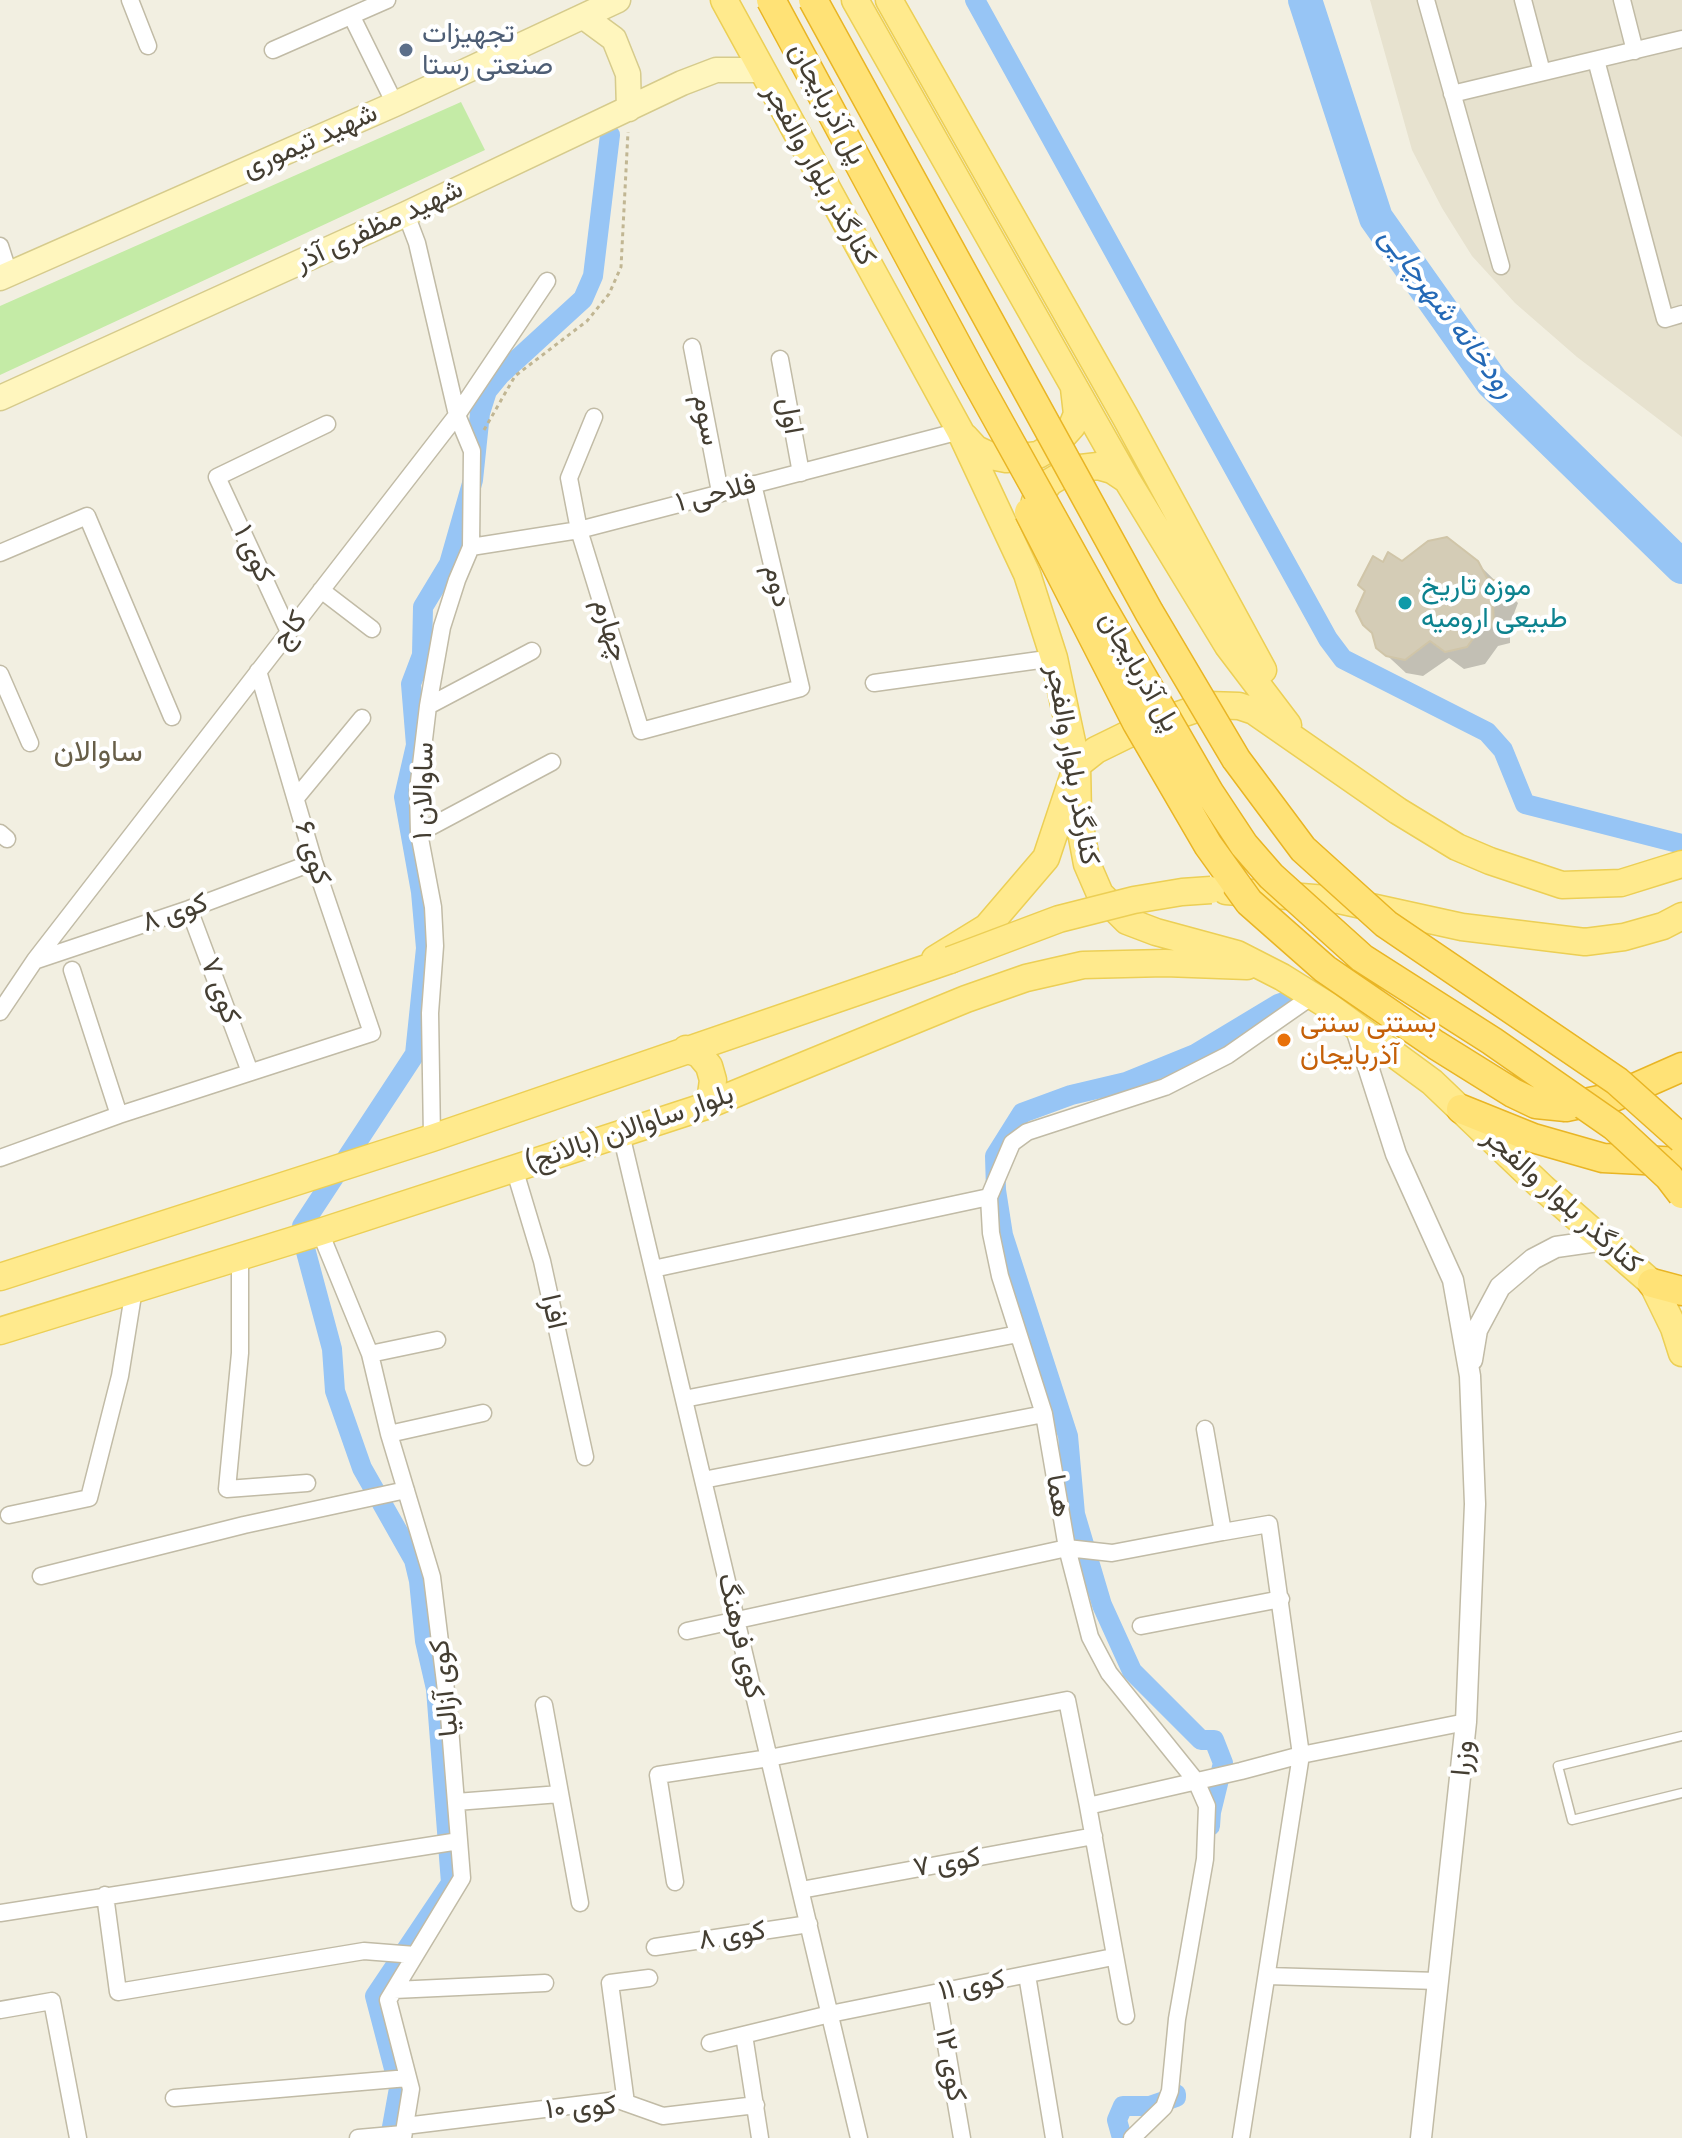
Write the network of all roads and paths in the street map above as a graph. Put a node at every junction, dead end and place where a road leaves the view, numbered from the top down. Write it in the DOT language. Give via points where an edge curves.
graph roads {
  1 [pos="130,0"];
  2 [pos="387,0"];
  3 [pos="618,0"];
  4 [pos="724,0"];
  5 [pos="771,0"];
  6 [pos="813,0"];
  7 [pos="855,0"];
  8 [pos="889,0"];
  9 [pos="1426,0"];
  10 [pos="1523,0"];
  11 [pos="1622,0"];
  12 [pos="352,17"];
  13 [pos="584,17"];
  14 [pos="1682,39"];
  15 [pos="148,46"];
  16 [pos="273,50"];
  17 [pos="1635,51"];
  18 [pos="1596,60"];
  19 [pos="761,70"];
  20 [pos="1542,72"];
  21 [pos="1452,94"];
  22 [pos="395,104"];
  23 [pos="629,109"];
  24 [pos="406,214"];
  25 [pos="0,246"];
  26 [pos="1501,266"];
  27 [pos="4,276"];
  28 [pos="547,281"];
  29 [pos="1682,314"];
  30 [pos="692,347"];
  31 [pos="780,359"];
  32 [pos="974,377"];
  33 [pos="1072,380"];
  34 [pos="0,398"];
  35 [pos="457,415"];
  36 [pos="594,417"];
  37 [pos="327,424"];
  38 [pos="960,431"];
  39 [pos="472,451"];
  40 [pos="801,473"];
  41 [pos="1127,480"];
  42 [pos="753,484"];
  43 [pos="720,492"];
  44 [pos="579,530"];
  45 [pos="471,547"];
  46 [pos="1,549"];
  47 [pos="1027,574"];
  48 [pos="321,590"];
  49 [pos="372,629"];
  50 [pos="289,632"];
  51 [pos="532,651"];
  52 [pos="1054,658"];
  53 [pos="258,671"];
  54 [pos="0,674"];
  55 [pos="874,683"];
  56 [pos="428,706"];
  57 [pos="172,717"];
  58 [pos="362,718"];
  59 [pos="641,731"];
  60 [pos="30,743"];
  61 [pos="1302,744"];
  62 [pos="552,762"];
  63 [pos="1077,765"];
  64 [pos="296,798"];
  65 [pos="419,833"];
  66 [pos="314,862"];
  67 [pos="1682,864"];
  68 [pos="189,909"];
  69 [pos="1682,916"];
  70 [pos="35,960"];
  71 [pos="1262,967"];
  72 [pos="72,970"];
  73 [pos="913,972"];
  74 [pos="1311,997"];
  75 [pos="0,1012"];
  76 [pos="1355,1026"];
  77 [pos="686,1049"];
  78 [pos="1682,1067"];
  79 [pos="250,1072"];
  80 [pos="703,1107"];
  81 [pos="1461,1109"];
  82 [pos="119,1115"];
  83 [pos="621,1134"];
  84 [pos="432,1138"];
  85 [pos="1682,1139"];
  86 [pos="0,1158"];
  87 [pos="1682,1162"];
  88 [pos="514,1168"];
  89 [pos="1682,1194"];
  90 [pos="989,1197"];
  91 [pos="320,1232"];
  92 [pos="1605,1240"];
  93 [pos="240,1256"];
  94 [pos="653,1269"];
  95 [pos="0,1277"];
  96 [pos="1669,1287"];
  97 [pos="134,1289"];
  98 [pos="0,1331"];
  99 [pos="1018,1334"];
  100 [pos="437,1340"];
  101 [pos="1682,1353"];
  102 [pos="370,1354"];
  103 [pos="1470,1376"];
  104 [pos="684,1399"];
  105 [pos="483,1413"];
  106 [pos="1044,1414"];
  107 [pos="1205,1429"];
  108 [pos="389,1434"];
  109 [pos="585,1457"];
  110 [pos="703,1480"];
  111 [pos="307,1483"];
  112 [pos="406,1490"];
  113 [pos="9,1515"];
  114 [pos="1223,1532"];
  115 [pos="1067,1548"];
  116 [pos="41,1576"];
  117 [pos="1281,1599"];
  118 [pos="736,1620"];
  119 [pos="1141,1626"];
  120 [pos="687,1631"];
  121 [pos="544,1705"];
  122 [pos="1466,1722"];
  123 [pos="1682,1736"];
  124 [pos="1301,1755"];
  125 [pos="769,1758"];
  126 [pos="1196,1781"];
  127 [pos="1682,1793"];
  128 [pos="560,1794"];
  129 [pos="456,1802"];
  130 [pos="1088,1806"];
  131 [pos="1094,1836"];
  132 [pos="459,1841"];
  133 [pos="675,1882"];
  134 [pos="801,1890"];
  135 [pos="105,1895"];
  136 [pos="580,1903"];
  137 [pos="0,1913"];
  138 [pos="809,1924"];
  139 [pos="655,1947"];
  140 [pos="415,1955"];
  141 [pos="1113,1957"];
  142 [pos="1027,1975"];
  143 [pos="1267,1976"];
  144 [pos="649,1978"];
  145 [pos="1438,1981"];
  146 [pos="545,1983"];
  147 [pos="394,1990"];
  148 [pos="937,1993"];
  149 [pos="0,2010"];
  150 [pos="830,2014"];
  151 [pos="1126,2016"];
  152 [pos="744,2035"];
  153 [pos="710,2043"];
  154 [pos="408,2078"];
  155 [pos="174,2098"];
  156 [pos="626,2103"];
  157 [pos="756,2105"];
  158 [pos="404,2133"];
  159 [pos="78,2138"];
  160 [pos="358,2138"];
  161 [pos="760,2138"];
  162 [pos="859,2138"];
  163 [pos="962,2138"];
  164 [pos="1054,2138"];
  165 [pos="1132,2138"];
  166 [pos="1241,2138"];
  167 [pos="1421,2138"];
  1 -- 15 [label="street"];
  2 -- 12 [label="street"];
  3 -- 13 [label="main road, شهید تیموری"];
  4 -- 19 [label="main road, کنارگذر بلوار والفجر"];
  5 -- 32 [label="highway, پل آذربایجان, bridge"];
  6 -- 85 [label="highway, پل آذربایجان, bridge" via="1149,612 1236,759 1303,849 1386,924 1617,1081"];
  7 -- 33 [label="main road"];
  8 -- 61 [label="main road" via="1126,418"];
  9 -- 21 [label="street"];
  10 -- 20 [label="street"];
  11 -- 17 [label="street"];
  12 -- 16 [label="street"];
  12 -- 22 [label="street"];
  13 -- 22 [label="main road, شهید تیموری"];
  13 -- 23 [label="main road" via="614,39 628,74"];
  14 -- 17 [label="street"];
  17 -- 18 [label="street"];
  18 -- 20 [label="street"];
  18 -- 29 [label="street" via="1665,319"];
  19 -- 23 [label="main road, شهید مظفری آذر" via="716,70"];
  19 -- 38 [label="main road, کنارگذر بلوار والفجر"];
  20 -- 21 [label="street"];
  21 -- 26 [label="street"];
  22 -- 27 [label="main road, شهید تیموری"];
  23 -- 24 [label="main road, شهید مظفری آذر"];
  23 -- 39 [label="path" via="621,267 609,294 587,321 515,376"];
  24 -- 34 [label="main road, شهید مظفری آذر"];
  24 -- 35 [label="street"];
  25 -- 27 [label="street"];
  28 -- 35 [label="street, کاج"];
  30 -- 43 [label="street, سوم"];
  31 -- 40 [label="street, اول"];
  32 -- 78 [label="highway, bridge" via="1026,506 1095,644 1201,833 1249,902 1365,998 1536,1104 1566,1107 1614,1097"];
  32 -- 89 [label="highway, پل آذربایجان, bridge" via="1201,779 1262,866 1362,958 1614,1126"];
  33 -- 38 [label="main road" via="1077,414 1072,426 1038,455 991,456"];
  33 -- 41 [label="main road"];
  35 -- 39 [label="street, ساوالان ۱"];
  35 -- 48 [label="street, کاج"];
  36 -- 44 [label="street, چهارم" via="569,478"];
  37 -- 50 [label="street, کوی ۱" via="217,477"];
  38 -- 40 [label="street, فلاحی ۱"];
  38 -- 47 [label="main road, کنارگذر بلوار والفجر"];
  39 -- 45 [label="street, ساوالان ۱"];
  40 -- 42 [label="street, فلاحی ۱"];
  41 -- 47 [label="main road" via="1098,466 1072,469 1050,482 1035,501"];
  41 -- 61 [label="main road" via="1228,646"];
  42 -- 43 [label="street, فلاحی ۱"];
  42 -- 59 [label="street, دوم" via="801,688"];
  43 -- 44 [label="street, فلاحی ۱"];
  44 -- 45 [label="street, فلاحی ۱"];
  44 -- 59 [label="street, چهارم"];
  45 -- 56 [label="street, ساوالان ۱" via="442,627"];
  46 -- 57 [label="street" via="87,516"];
  47 -- 52 [label="main road, کنارگذر بلوار والفجر"];
  48 -- 49 [label="street"];
  48 -- 50 [label="street, کاج"];
  50 -- 53 [label="street, کاج"];
  51 -- 56 [label="street"];
  52 -- 55 [label="street"];
  52 -- 63 [label="main road, کنارگذر بلوار والفجر"];
  53 -- 64 [label="street, کوی ۶"];
  53 -- 70 [label="street, کاج"];
  54 -- 60 [label="street"];
  56 -- 65 [label="street, ساوالان ۱" via="418,790"];
  58 -- 64 [label="street"];
  61 -- 63 [label="main road" via="1254,711 1208,705 1143,727"];
  61 -- 67 [label="main road" via="1457,847 1562,885 1621,883"];
  62 -- 65 [label="street"];
  63 -- 71 [label="main road, کنارگذر بلوار والفجر" via="1078,816 1087,864 1100,894 1127,921"];
  63 -- 73 [label="main road" via="1046,858 987,927"];
  64 -- 66 [label="street, کوی ۶"];
  65 -- 84 [label="street, ساوالان ۱" via="435,946"];
  66 -- 68 [label="street, کوی ۸"];
  66 -- 79 [label="street, کوی ۶" via="372,1033"];
  68 -- 70 [label="street, کوی ۸"];
  68 -- 79 [label="street, کوی ۷"];
  69 -- 73 [label="main road, بلوار ساوالان (بالانج), bridge" via="1624,937 1585,942 1462,927 1339,900 1182,892 1059,919"];
  70 -- 75 [label="street, کاج"];
  71 -- 74 [label="main road, کنارگذر بلوار والفجر"];
  71 -- 80 [label="main road, بلوار ساوالان (بالانج)" via="1083,965 1026,978"];
  72 -- 82 [label="street"];
  73 -- 77 [label="main road, بلوار ساوالان (بالانج)"];
  74 -- 76 [label="main road, کنارگذر بلوار والفجر"];
  74 -- 90 [label="street, هما" via="1228,1055 1165,1087 1027,1132 1012,1143"];
  76 -- 81 [label="main road, کنارگذر بلوار والفجر"];
  76 -- 103 [label="street" via="1396,1154 1453,1280"];
  77 -- 80 [label="main road" via="709,1066 711,1095"];
  77 -- 84 [label="main road, بلوار ساوالان (بالانج)"];
  79 -- 82 [label="street"];
  80 -- 83 [label="main road, بلوار ساوالان (بالانج)"];
  81 -- 87 [label="highway" via="1603,1158"];
  81 -- 92 [label="main road, کنارگذر بلوار والفجر"];
  82 -- 86 [label="street"];
  83 -- 88 [label="main road, بلوار ساوالان (بالانج)"];
  83 -- 94 [label="street, کوی فرهنگ"];
  84 -- 95 [label="main road, بلوار ساوالان (بالانج)"];
  88 -- 91 [label="main road, بلوار ساوالان (بالانج)"];
  88 -- 109 [label="street, افرا" via="542,1261"];
  90 -- 94 [label="street"];
  90 -- 99 [label="street, هما" via="1000,1276"];
  91 -- 93 [label="main road, بلوار ساوالان (بالانج)"];
  91 -- 102 [label="street, کوی آزالیا"];
  92 -- 96 [label="main road, کنارگذر بلوار والفجر"];
  92 -- 103 [label="street" via="1556,1247 1500,1287 1477,1330"];
  93 -- 97 [label="main road, بلوار ساوالان (بالانج)"];
  93 -- 111 [label="street" via="240,1353 227,1489"];
  94 -- 104 [label="street, کوی فرهنگ"];
  96 -- 101 [label="main road, کنارگذر بلوار والفجر"];
  97 -- 98 [label="main road, بلوار ساوالان (بالانج)"];
  97 -- 113 [label="street" via="120,1376 89,1498"];
  99 -- 104 [label="street"];
  99 -- 106 [label="street, هما"];
  100 -- 102 [label="street"];
  102 -- 108 [label="street, کوی آزالیا"];
  103 -- 122 [label="street, وزرا" via="1475,1504"];
  104 -- 110 [label="street, کوی فرهنگ"];
  105 -- 108 [label="street"];
  106 -- 110 [label="street"];
  106 -- 115 [label="street, هما"];
  107 -- 114 [label="street"];
  108 -- 112 [label="street, کوی آزالیا"];
  110 -- 118 [label="street, کوی فرهنگ"];
  112 -- 116 [label="street"];
  112 -- 129 [label="street, کوی آزالیا" via="432,1577"];
  114 -- 115 [label="street" via="1112,1553"];
  114 -- 117 [label="street" via="1269,1524"];
  115 -- 118 [label="street"];
  115 -- 126 [label="street, هما" via="1097,1655"];
  117 -- 119 [label="street"];
  117 -- 124 [label="street"];
  118 -- 120 [label="street"];
  118 -- 125 [label="street, کوی فرهنگ"];
  121 -- 128 [label="street"];
  122 -- 124 [label="street"];
  122 -- 145 [label="street, وزرا"];
  123 -- 127 [label="lane" via="1558,1766 1572,1820"];
  124 -- 126 [label="street"];
  124 -- 143 [label="street"];
  125 -- 130 [label="street" via="1067,1700"];
  125 -- 133 [label="street" via="658,1775"];
  125 -- 134 [label="street, کوی فرهنگ"];
  126 -- 130 [label="street"];
  126 -- 165 [label="street, هما" via="1208,1821 1170,2091 1164,2107"];
  128 -- 129 [label="street"];
  128 -- 136 [label="street"];
  129 -- 132 [label="street, کوی آزالیا"];
  130 -- 131 [label="street"];
  131 -- 134 [label="street, کوی ۷"];
  131 -- 141 [label="street"];
  132 -- 135 [label="street"];
  132 -- 140 [label="street, کوی آزالیا" via="462,1878"];
  134 -- 138 [label="street, کوی فرهنگ"];
  135 -- 137 [label="street"];
  135 -- 140 [label="street" via="118,1992 364,1951"];
  138 -- 139 [label="street, کوی ۸"];
  138 -- 150 [label="street, کوی فرهنگ"];
  140 -- 147 [label="street, کوی آزالیا"];
  141 -- 142 [label="street, کوی ۱۱"];
  141 -- 151 [label="street"];
  142 -- 148 [label="street, کوی ۱۱"];
  142 -- 164 [label="street"];
  143 -- 145 [label="street"];
  143 -- 166 [label="street"];
  144 -- 156 [label="street" via="610,1983"];
  145 -- 167 [label="street, وزرا"];
  146 -- 147 [label="street"];
  147 -- 154 [label="street" via="388,2000"];
  148 -- 150 [label="street, کوی ۱۱"];
  148 -- 163 [label="street, کوی ۱۲"];
  149 -- 159 [label="street" via="52,2001"];
  150 -- 152 [label="street, کوی ۱۱"];
  150 -- 162 [label="street, کوی فرهنگ"];
  152 -- 153 [label="street, کوی ۱۱"];
  152 -- 157 [label="street"];
  154 -- 155 [label="street"];
  154 -- 158 [label="street"];
  156 -- 157 [label="street, کوی ۱۰" via="663,2116"];
  156 -- 158 [label="street, کوی ۱۰" via="618,2100"];
  157 -- 161 [label="street"];
  158 -- 160 [label="street, کوی ۱۰"];
}
